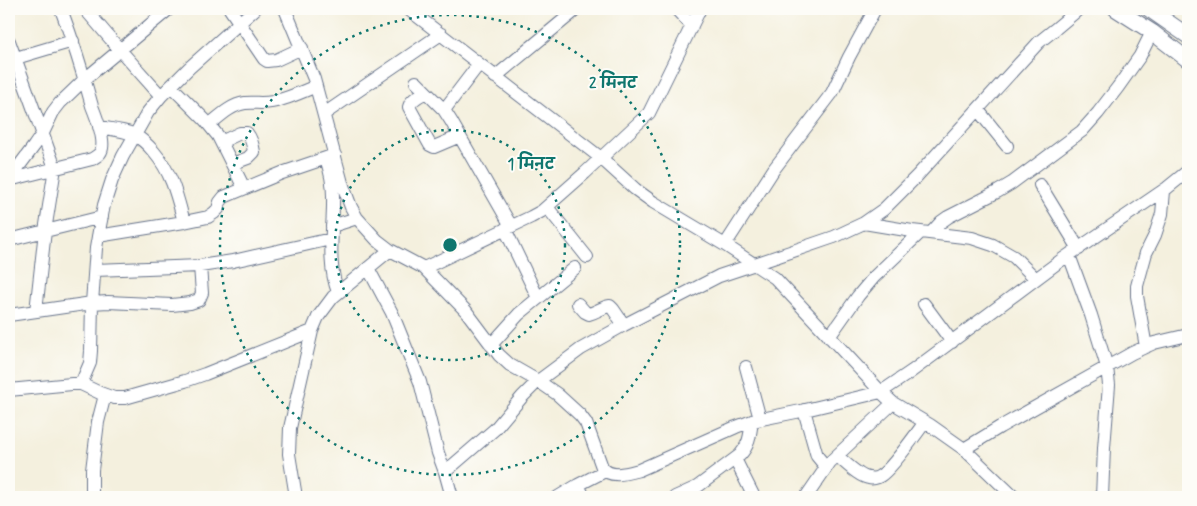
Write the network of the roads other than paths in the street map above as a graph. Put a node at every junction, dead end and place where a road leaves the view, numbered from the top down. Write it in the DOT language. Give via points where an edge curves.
graph roads {
  1 [pos="61,9"];
  2 [pos="85,9"];
  3 [pos="230,9"];
  4 [pos="255,9"];
  5 [pos="285,9"];
  6 [pos="408,9"];
  7 [pos="577,9"];
  8 [pos="676,9"];
  9 [pos="700,9"];
  10 [pos="876,9"];
  11 [pos="1079,9"];
  12 [pos="1116,9"];
  13 [pos="1150,9"];
  14 [pos="163,11"];
  15 [pos="240,22"];
  16 [pos="692,26"];
  17 [pos="1152,32"];
  18 [pos="440,34"];
  19 [pos="1188,36"];
  20 [pos="72,40"];
  21 [pos="9,41"];
  22 [pos="302,48"];
  23 [pos="120,50"];
  24 [pos="12,59"];
  25 [pos="1188,60"];
  26 [pos="480,64"];
  27 [pos="496,77"];
  28 [pos="85,79"];
  29 [pos="416,82"];
  30 [pos="171,86"];
  31 [pos="316,86"];
  32 [pos="426,92"];
  33 [pos="161,96"];
  34 [pos="444,110"];
  35 [pos="978,110"];
  36 [pos="324,114"];
  37 [pos="209,125"];
  38 [pos="99,127"];
  39 [pos="42,133"];
  40 [pos="135,135"];
  41 [pos="460,136"];
  42 [pos="221,142"];
  43 [pos="1007,146"];
  44 [pos="330,156"];
  45 [pos="601,158"];
  46 [pos="232,164"];
  47 [pos="54,168"];
  48 [pos="1188,171"];
  49 [pos="9,180"];
  50 [pos="1040,185"];
  51 [pos="244,188"];
  52 [pos="1164,191"];
  53 [pos="547,207"];
  54 [pos="102,218"];
  55 [pos="357,218"];
  56 [pos="184,222"];
  57 [pos="864,223"];
  58 [pos="332,226"];
  59 [pos="508,228"];
  60 [pos="45,231"];
  61 [pos="926,232"];
  62 [pos="98,236"];
  63 [pos="332,239"];
  64 [pos="9,240"];
  65 [pos="725,245"];
  66 [pos="390,250"];
  67 [pos="1074,252"];
  68 [pos="587,257"];
  69 [pos="755,264"];
  70 [pos="200,266"];
  71 [pos="368,268"];
  72 [pos="424,268"];
  73 [pos="575,268"];
  74 [pos="95,270"];
  75 [pos="1036,280"];
  76 [pos="338,292"];
  77 [pos="538,298"];
  78 [pos="92,303"];
  79 [pos="578,304"];
  80 [pos="924,304"];
  81 [pos="36,311"];
  82 [pos="9,315"];
  83 [pos="624,325"];
  84 [pos="312,331"];
  85 [pos="1188,335"];
  86 [pos="829,337"];
  87 [pos="952,342"];
  88 [pos="491,345"];
  89 [pos="1146,347"];
  90 [pos="1107,366"];
  91 [pos="746,368"];
  92 [pos="538,381"];
  93 [pos="81,384"];
  94 [pos="9,390"];
  95 [pos="881,392"];
  96 [pos="105,395"];
  97 [pos="893,403"];
  98 [pos="804,410"];
  99 [pos="756,420"];
  100 [pos="925,422"];
  101 [pos="964,450"];
  102 [pos="837,456"];
  103 [pos="735,459"];
  104 [pos="826,468"];
  105 [pos="605,471"];
  106 [pos="445,472"];
  107 [pos="578,485"];
  108 [pos="92,497"];
  109 [pos="296,497"];
  110 [pos="452,497"];
  111 [pos="558,497"];
  112 [pos="584,497"];
  113 [pos="675,497"];
  114 [pos="754,497"];
  115 [pos="806,497"];
  116 [pos="1014,497"];
  117 [pos="1102,497"];
  1 -- 20 [label="street"];
  2 -- 23 [label="street"];
  3 -- 15 [label="street"];
  4 -- 15 [label="street"];
  5 -- 22 [label="street"];
  6 -- 18 [label="street"];
  7 -- 27 [label="street"];
  8 -- 16 [label="street"];
  9 -- 16 [label="street"];
  10 -- 65 [label="street" via="832,93 774,169"];
  11 -- 35 [label="street" via="1039,42"];
  12 -- 17 [label="main road"];
  13 -- 19 [label="main road"];
  14 -- 23 [label="street"];
  15 -- 22 [label="street" via="267,61"];
  15 -- 30 [label="street"];
  16 -- 45 [label="street" via="649,113"];
  17 -- 25 [label="main road"];
  17 -- 61 [label="street" via="1140,56 1082,131 1012,183"];
  18 -- 26 [label="street"];
  18 -- 36 [label="street"];
  20 -- 24 [label="street"];
  20 -- 28 [label="street"];
  21 -- 24 [label="street"];
  22 -- 31 [label="street"];
  23 -- 28 [label="street"];
  23 -- 33 [label="street"];
  24 -- 39 [label="street"];
  26 -- 27 [label="street"];
  26 -- 34 [label="street"];
  27 -- 45 [label="street"];
  28 -- 38 [label="street"];
  28 -- 39 [label="street" via="53,112"];
  29 -- 32 [label="street"];
  30 -- 33 [label="street"];
  30 -- 37 [label="street"];
  31 -- 36 [label="street"];
  31 -- 37 [label="street" via="275,101 239,104"];
  32 -- 34 [label="street"];
  32 -- 41 [label="street" via="413,99 409,106 430,145 442,145"];
  33 -- 40 [label="street"];
  34 -- 41 [label="street"];
  35 -- 43 [label="street"];
  35 -- 57 [label="street" via="884,209"];
  36 -- 44 [label="street"];
  37 -- 42 [label="street"];
  38 -- 40 [label="street"];
  38 -- 47 [label="street" via="102,142 99,155"];
  39 -- 47 [label="street"];
  39 -- 49 [label="street"];
  40 -- 54 [label="street" via="112,180"];
  40 -- 56 [label="street" via="166,167"];
  41 -- 59 [label="street"];
  42 -- 46 [label="street"];
  42 -- 46 [label="street" via="240,133 249,135 254,152"];
  44 -- 51 [label="street"];
  44 -- 55 [label="street"];
  44 -- 58 [label="street"];
  45 -- 53 [label="street"];
  45 -- 65 [label="street" via="653,202"];
  46 -- 51 [label="street"];
  47 -- 49 [label="street"];
  47 -- 60 [label="street"];
  48 -- 52 [label="street"];
  50 -- 67 [label="street"];
  51 -- 56 [label="street" via="224,197 218,209 208,217"];
  52 -- 67 [label="street"];
  52 -- 89 [label="street" via="1162,214 1146,252 1138,286"];
  53 -- 59 [label="street"];
  53 -- 68 [label="street"];
  54 -- 60 [label="street"];
  54 -- 62 [label="street"];
  55 -- 58 [label="street"];
  55 -- 66 [label="street"];
  56 -- 62 [label="street"];
  57 -- 61 [label="street"];
  57 -- 69 [label="street" via="834,237"];
  58 -- 63 [label="street"];
  59 -- 72 [label="street"];
  59 -- 77 [label="street"];
  60 -- 64 [label="street"];
  60 -- 81 [label="street"];
  61 -- 75 [label="street" via="972,238 993,245 1014,257"];
  61 -- 86 [label="street" via="874,277"];
  62 -- 74 [label="street"];
  63 -- 70 [label="street"];
  63 -- 76 [label="street" via="334,283"];
  65 -- 69 [label="street"];
  66 -- 71 [label="street"];
  66 -- 72 [label="street"];
  67 -- 75 [label="street"];
  67 -- 90 [label="street"];
  69 -- 83 [label="street" via="719,276"];
  69 -- 86 [label="street" via="775,278"];
  70 -- 74 [label="street"];
  70 -- 78 [label="street" via="202,293 199,300 172,305"];
  71 -- 76 [label="street"];
  71 -- 106 [label="street" via="392,313 420,382"];
  72 -- 88 [label="street" via="466,311"];
  73 -- 77 [label="street"];
  74 -- 78 [label="street"];
  75 -- 87 [label="street"];
  76 -- 84 [label="street" via="318,317"];
  77 -- 88 [label="street"];
  78 -- 81 [label="street"];
  78 -- 93 [label="street" via="90,363"];
  79 -- 83 [label="street" via="589,314 610,306"];
  80 -- 87 [label="street"];
  81 -- 82 [label="street"];
  83 -- 92 [label="street" via="581,349"];
  84 -- 96 [label="street" via="185,381 125,398"];
  84 -- 109 [label="street" via="290,428 289,454"];
  85 -- 89 [label="street"];
  86 -- 95 [label="street"];
  87 -- 95 [label="street"];
  88 -- 92 [label="street" via="510,365"];
  89 -- 90 [label="street"];
  90 -- 101 [label="street"];
  90 -- 117 [label="street" via="1109,385"];
  91 -- 99 [label="street"];
  92 -- 105 [label="street" via="564,400 586,423"];
  92 -- 106 [label="street" via="495,429"];
  93 -- 94 [label="street"];
  93 -- 96 [label="street"];
  95 -- 97 [label="street"];
  95 -- 98 [label="street"];
  96 -- 108 [label="street" via="98,422"];
  97 -- 100 [label="street"];
  97 -- 102 [label="street"];
  98 -- 99 [label="street"];
  98 -- 104 [label="street" via="817,456"];
  99 -- 103 [label="street" via="746,448"];
  99 -- 105 [label="street" via="639,470 625,474"];
  100 -- 101 [label="street"];
  100 -- 102 [label="street" via="892,464 877,477 860,475"];
  101 -- 116 [label="street"];
  102 -- 104 [label="street"];
  103 -- 113 [label="street"];
  103 -- 114 [label="street"];
  104 -- 115 [label="street"];
  105 -- 107 [label="street"];
  106 -- 110 [label="street"];
  107 -- 111 [label="street"];
  107 -- 112 [label="street"];
}
